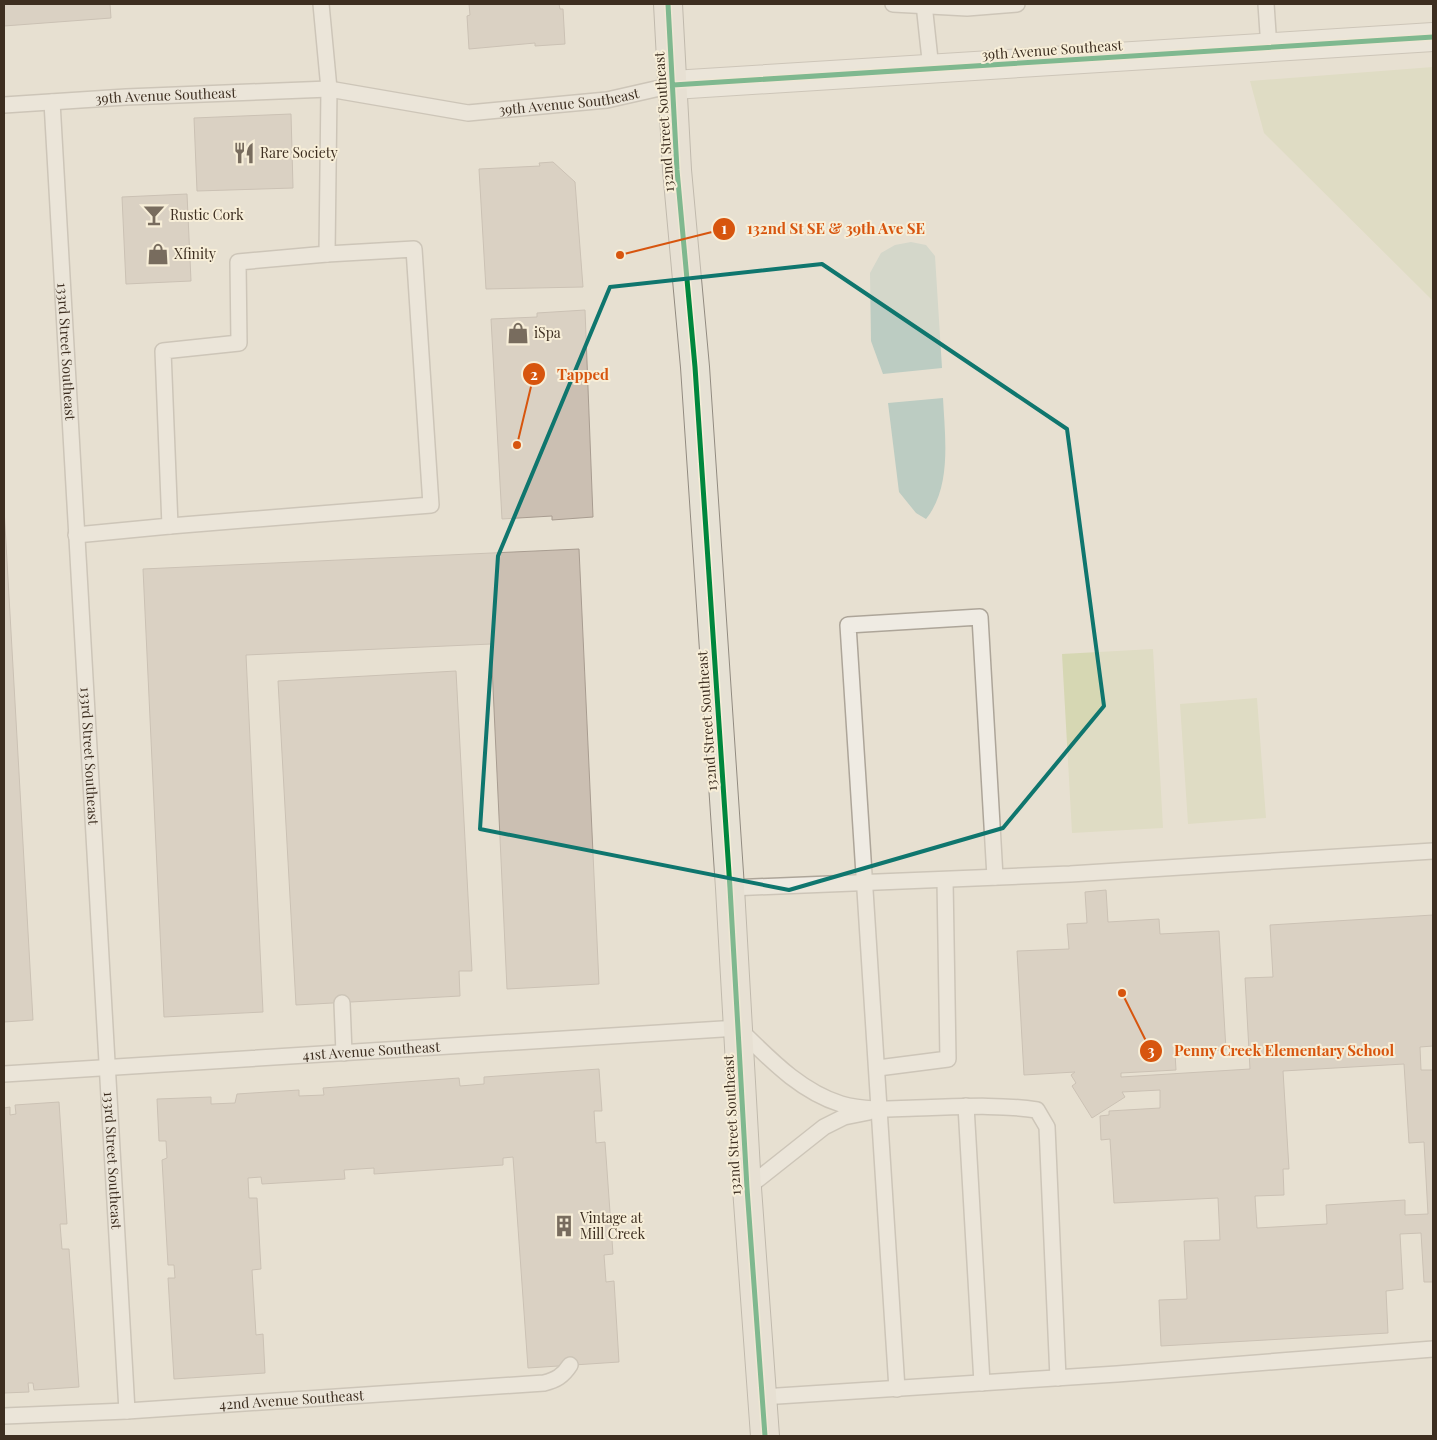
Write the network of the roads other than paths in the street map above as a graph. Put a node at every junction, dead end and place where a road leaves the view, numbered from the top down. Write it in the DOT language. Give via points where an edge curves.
graph roads {
  1 [pos="321,4"];
  2 [pos="668,4"];
  3 [pos="893,4"];
  4 [pos="1017,4"];
  5 [pos="1266,4"];
  6 [pos="924,5"];
  7 [pos="1433,37"];
  8 [pos="1269,48"];
  9 [pos="930,69"];
  10 [pos="672,85"];
  11 [pos="329,89"];
  12 [pos="52,102"];
  13 [pos="4,105"];
  14 [pos="327,254"];
  15 [pos="170,526"];
  16 [pos="76,535"];
  17 [pos="1433,851"];
  18 [pos="995,877"];
  19 [pos="945,880"];
  20 [pos="863,884"];
  21 [pos="730,888"];
  22 [pos="342,1003"];
  23 [pos="738,1028"];
  24 [pos="344,1053"];
  25 [pos="107,1068"];
  26 [pos="878,1068"];
  27 [pos="4,1074"];
  28 [pos="966,1106"];
  29 [pos="880,1109"];
  30 [pos="747,1188"];
  31 [pos="1433,1349"];
  32 [pos="570,1366"];
  33 [pos="1058,1378"];
  34 [pos="982,1384"];
  35 [pos="897,1389"];
  36 [pos="762,1398"];
  37 [pos="127,1411"];
  38 [pos="4,1416"];
  39 [pos="764,1436"];
  1 -- 11 [label="lane"];
  2 -- 10 [label="main road, 132nd Street Southeast"];
  3 -- 6 [label="lane"];
  4 -- 6 [label="lane" via="967,8"];
  5 -- 8 [label="lane"];
  6 -- 9 [label="lane"];
  7 -- 8 [label="street, 39th Avenue Southeast"];
  8 -- 9 [label="street, 39th Avenue Southeast"];
  9 -- 10 [label="street, 39th Avenue Southeast"];
  10 -- 11 [label="lane, 39th Avenue Southeast" via="607,100 468,113"];
  10 -- 21 [label="main road, 132nd Street Southeast" via="695,367"];
  11 -- 12 [label="lane, 39th Avenue Southeast"];
  11 -- 14 [label="lane"];
  12 -- 13 [label="lane, 39th Avenue Southeast"];
  12 -- 16 [label="lane, 133rd Street Southeast"];
  14 -- 15 [label="lane" via="238,262 239,343 163,351"];
  14 -- 15 [label="lane" via="414,249 431,504"];
  15 -- 16 [label="lane"];
  16 -- 25 [label="lane, 133rd Street Southeast"];
  17 -- 18 [label="lane"];
  18 -- 19 [label="lane"];
  18 -- 20 [label="lane" via="980,617 848,625"];
  19 -- 20 [label="lane"];
  19 -- 26 [label="lane" via="948,1059"];
  20 -- 21 [label="lane"];
  20 -- 26 [label="lane"];
  21 -- 23 [label="main road, 132nd Street Southeast"];
  22 -- 24 [label="lane"];
  23 -- 24 [label="lane, 41st Avenue Southeast"];
  23 -- 29 [label="lane" via="802,1085 841,1104"];
  23 -- 30 [label="main road, 132nd Street Southeast"];
  24 -- 25 [label="lane, 41st Avenue Southeast"];
  25 -- 27 [label="lane, 41st Avenue Southeast"];
  25 -- 37 [label="lane, 133rd Street Southeast"];
  26 -- 29 [label="lane"];
  28 -- 29 [label="lane"];
  28 -- 33 [label="lane" via="1037,1110 1047,1127"];
  28 -- 34 [label="lane"];
  29 -- 30 [label="lane" via="844,1117 824,1127"];
  29 -- 35 [label="lane"];
  30 -- 36 [label="main road, 132nd Street Southeast"];
  31 -- 33 [label="lane"];
  32 -- 37 [label="lane, 42nd Avenue Southeast" via="564,1375 544,1383"];
  33 -- 34 [label="lane"];
  34 -- 35 [label="lane"];
  35 -- 36 [label="lane"];
  36 -- 39 [label="main road, 132nd Street Southeast"];
  37 -- 38 [label="lane, 42nd Avenue Southeast"];
}
